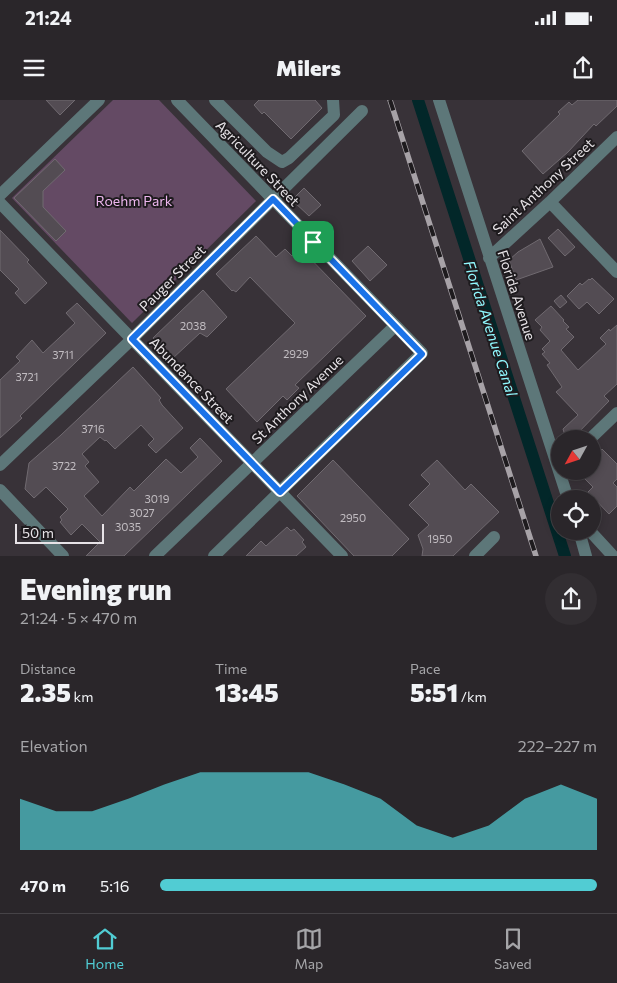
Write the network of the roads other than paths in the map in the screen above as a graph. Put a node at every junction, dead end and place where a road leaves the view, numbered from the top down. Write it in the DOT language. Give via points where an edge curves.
graph roads {
  1 [pos="99,100"];
  2 [pos="177,100"];
  3 [pos="215,100"];
  4 [pos="333,100"];
  5 [pos="439,100"];
  6 [pos="362,111"];
  7 [pos="617,137"];
  8 [pos="0,195"];
  9 [pos="273,199"];
  10 [pos="550,202"];
  11 [pos="0,203"];
  12 [pos="489,258"];
  13 [pos="617,272"];
  14 [pos="395,326"];
  15 [pos="132,339"];
  16 [pos="617,413"];
  17 [pos="599,430"];
  18 [pos="551,445"];
  19 [pos="252,463"];
  20 [pos="0,465"];
  21 [pos="0,490"];
  22 [pos="280,492"];
  23 [pos="494,537"];
  24 [pos="582,540"];
  25 [pos="598,540"];
  26 [pos="63,556"];
  27 [pos="155,556"];
  28 [pos="214,556"];
  29 [pos="342,556"];
  30 [pos="475,556"];
  31 [pos="586,556"];
  32 [pos="613,556"];
  1 -- 8 [label="street"];
  2 -- 9 [label="street, Agriculture Street"];
  3 -- 4 [label="street" via="267,152 282,162 334,115"];
  5 -- 12 [label="street, Florida Avenue"];
  6 -- 9 [label="street, Pauger Street"];
  7 -- 10 [label="street, Saint Anthony Street"];
  9 -- 14 [label="street, Agriculture Street"];
  9 -- 15 [label="street, Pauger Street"];
  10 -- 12 [label="street, Saint Anthony Street"];
  10 -- 13 [label="street"];
  11 -- 15 [label="street, Abundance Street"];
  12 -- 18 [label="street, Florida Avenue"];
  14 -- 19 [label="street, St Anthony Avenue"];
  14 -- 22 [label="street, Agriculture Street" via="422,354"];
  15 -- 19 [label="street, Abundance Street"];
  15 -- 20 [label="street, Pauger Street"];
  16 -- 17 [label="street"];
  19 -- 22 [label="street, Abundance Street"];
  19 -- 27 [label="street, St Anthony Avenue"];
  21 -- 26 [label="street"];
  22 -- 28 [label="street"];
  22 -- 29 [label="street, Abundance Street"];
  23 -- 30 [label="street"];
  24 -- 31 [label="street"];
  25 -- 32 [label="street"];
}
